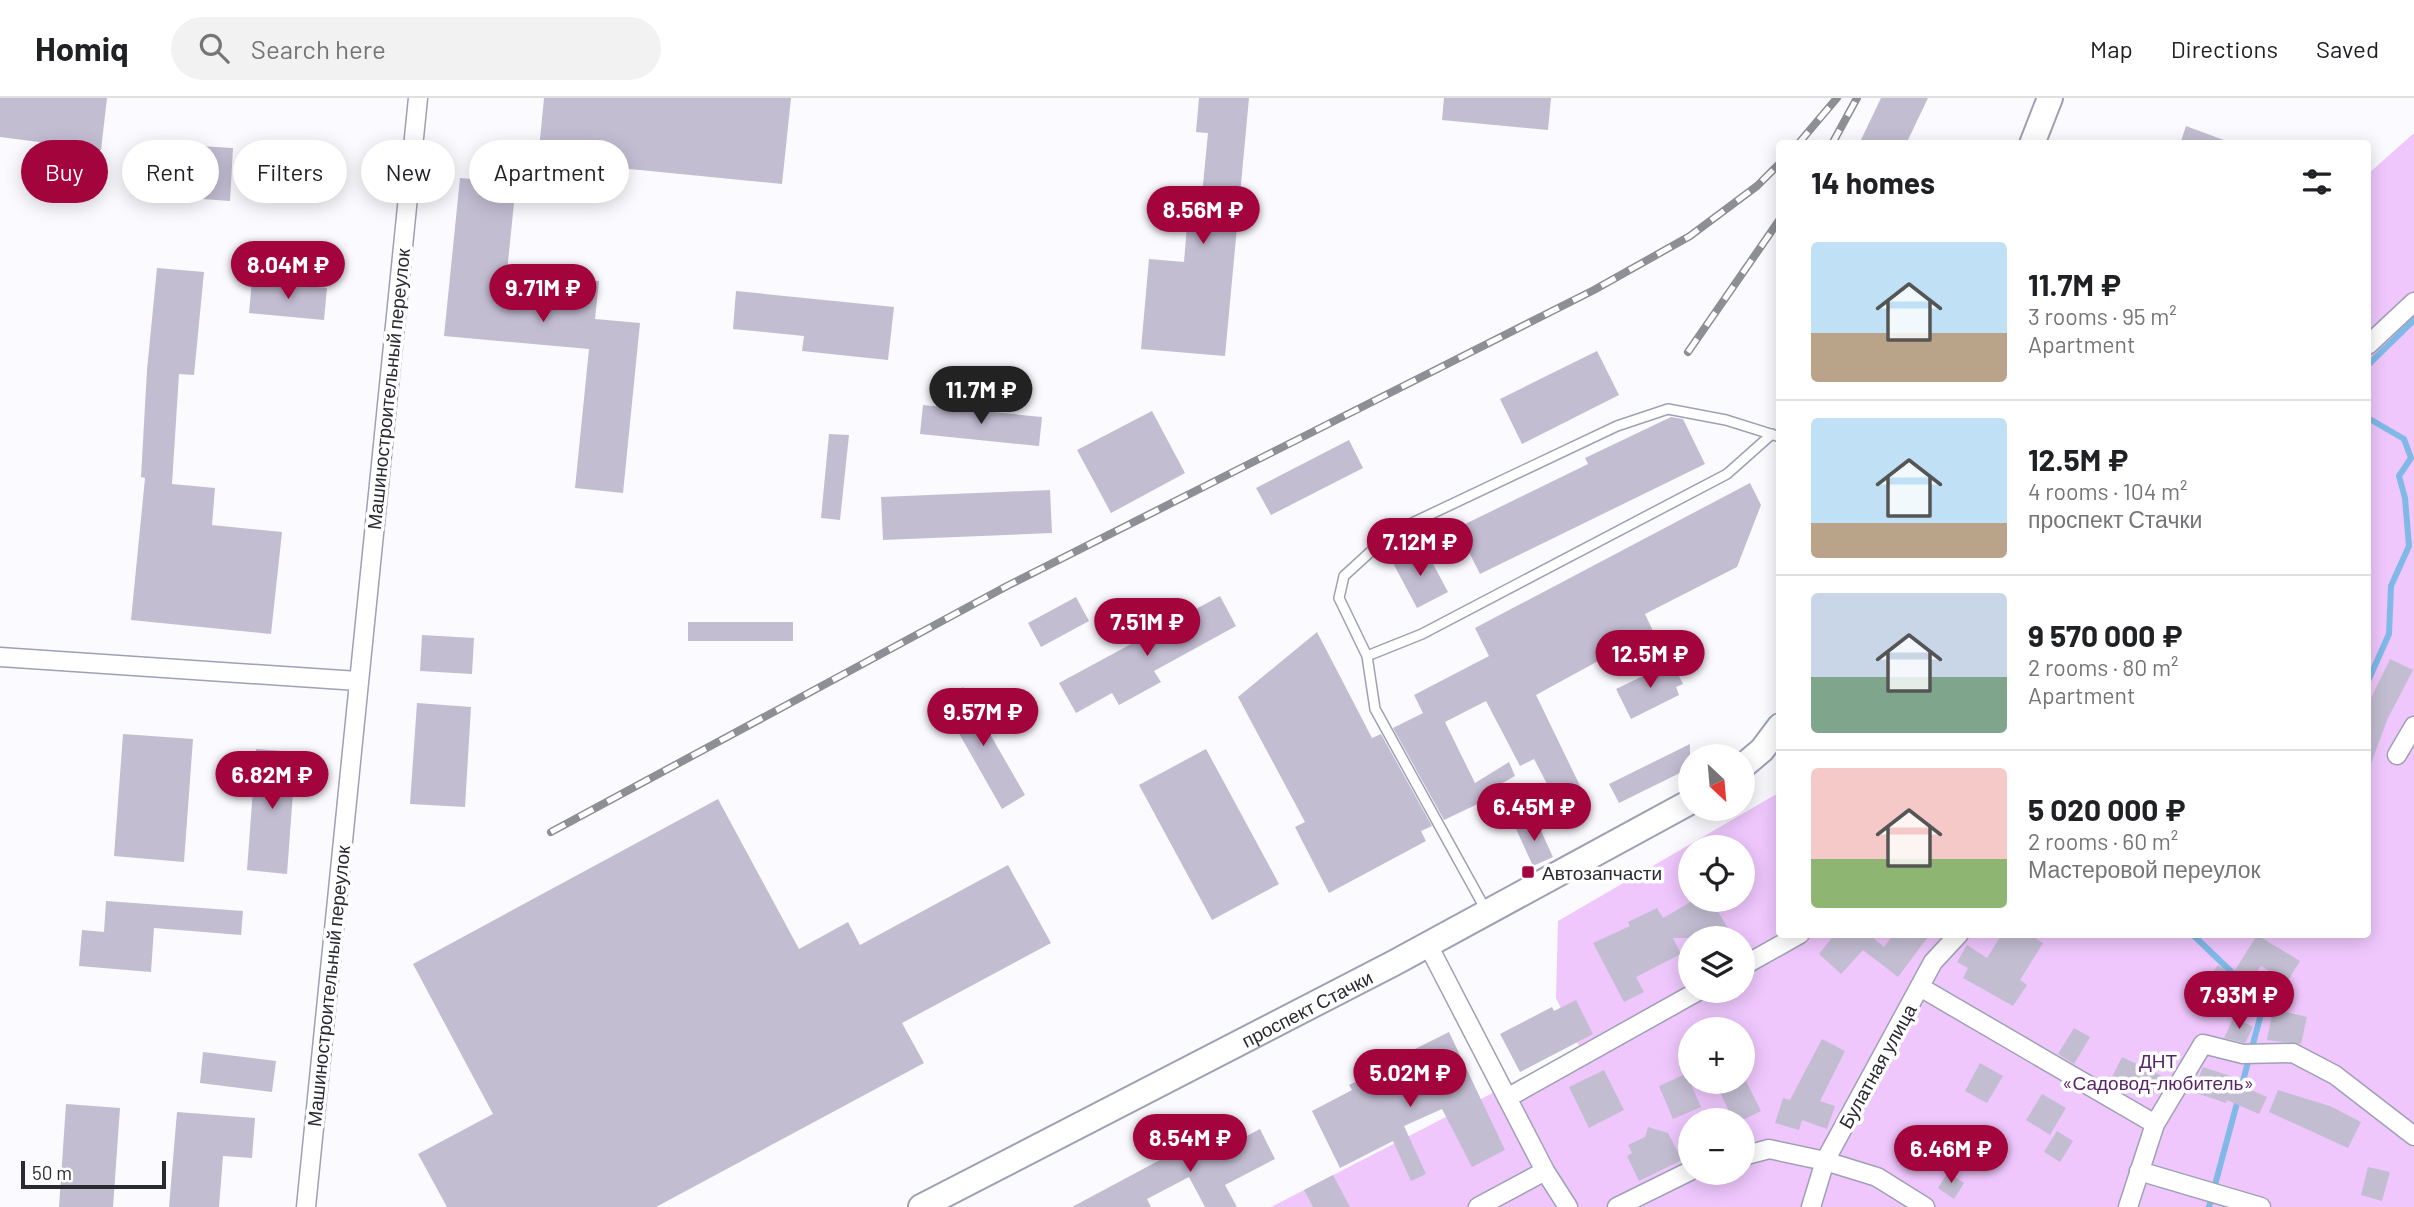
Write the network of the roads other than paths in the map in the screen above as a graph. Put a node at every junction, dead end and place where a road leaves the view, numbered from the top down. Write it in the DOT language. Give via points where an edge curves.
graph roads {
  1 [pos="418,98"];
  2 [pos="2050,98"];
  3 [pos="2034,140"];
  4 [pos="2414,302"];
  5 [pos="2371,342"];
  6 [pos="1776,435"];
  7 [pos="1367,656"];
  8 [pos="0,657"];
  9 [pos="358,681"];
  10 [pos="2414,726"];
  11 [pos="1776,731"];
  12 [pos="2398,755"];
  13 [pos="1755,756"];
  14 [pos="1678,809"];
  15 [pos="1487,913"];
  16 [pos="1793,938"];
  17 [pos="1955,938"];
  18 [pos="1428,945"];
  19 [pos="1755,959"];
  20 [pos="1920,987"];
  21 [pos="1678,1002"];
  22 [pos="1507,1097"];
  23 [pos="2155,1124"];
  24 [pos="2414,1136"];
  25 [pos="1755,1153"];
  26 [pos="1825,1161"];
  27 [pos="1545,1171"];
  28 [pos="2139,1171"];
  29 [pos="1678,1177"];
  30 [pos="306,1207"];
  31 [pos="921,1207"];
  32 [pos="1478,1207"];
  33 [pos="1568,1207"];
  34 [pos="1618,1207"];
  35 [pos="1811,1207"];
  36 [pos="1925,1207"];
  37 [pos="2128,1207"];
  38 [pos="2261,1207"];
  1 -- 9 [label="street, Машиностроительный переулок"];
  2 -- 3 [label="street"];
  4 -- 5 [label="street"];
  6 -- 7 [label="lane" via="1727,474 1422,634"];
  6 -- 7 [label="lane" via="1668,409 1617,426 1391,533 1344,576 1339,598"];
  7 -- 15 [label="lane" via="1375,709"];
  8 -- 9 [label="street"];
  9 -- 30 [label="street, Машиностроительный переулок"];
  10 -- 12 [label="street"];
  11 -- 13 [label="street"];
  14 -- 15 [label="street, проспект Стачки"];
  15 -- 18 [label="street, проспект Стачки"];
  16 -- 19 [label="street"];
  17 -- 20 [label="street, Булатная улица" via="1933,962"];
  18 -- 22 [label="street"];
  18 -- 31 [label="street, проспект Стачки"];
  20 -- 23 [label="street"];
  20 -- 26 [label="street, Булатная улица"];
  21 -- 22 [label="street"];
  22 -- 27 [label="street"];
  23 -- 24 [label="street" via="2203,1044 2244,1055 2293,1052 2335,1075"];
  23 -- 28 [label="street"];
  25 -- 26 [label="street" via="1769,1149"];
  26 -- 35 [label="street, Булатная улица"];
  26 -- 36 [label="street" via="1877,1177"];
  27 -- 32 [label="street"];
  27 -- 33 [label="street"];
  28 -- 37 [label="street"];
  28 -- 38 [label="street"];
  29 -- 34 [label="street"];
}
